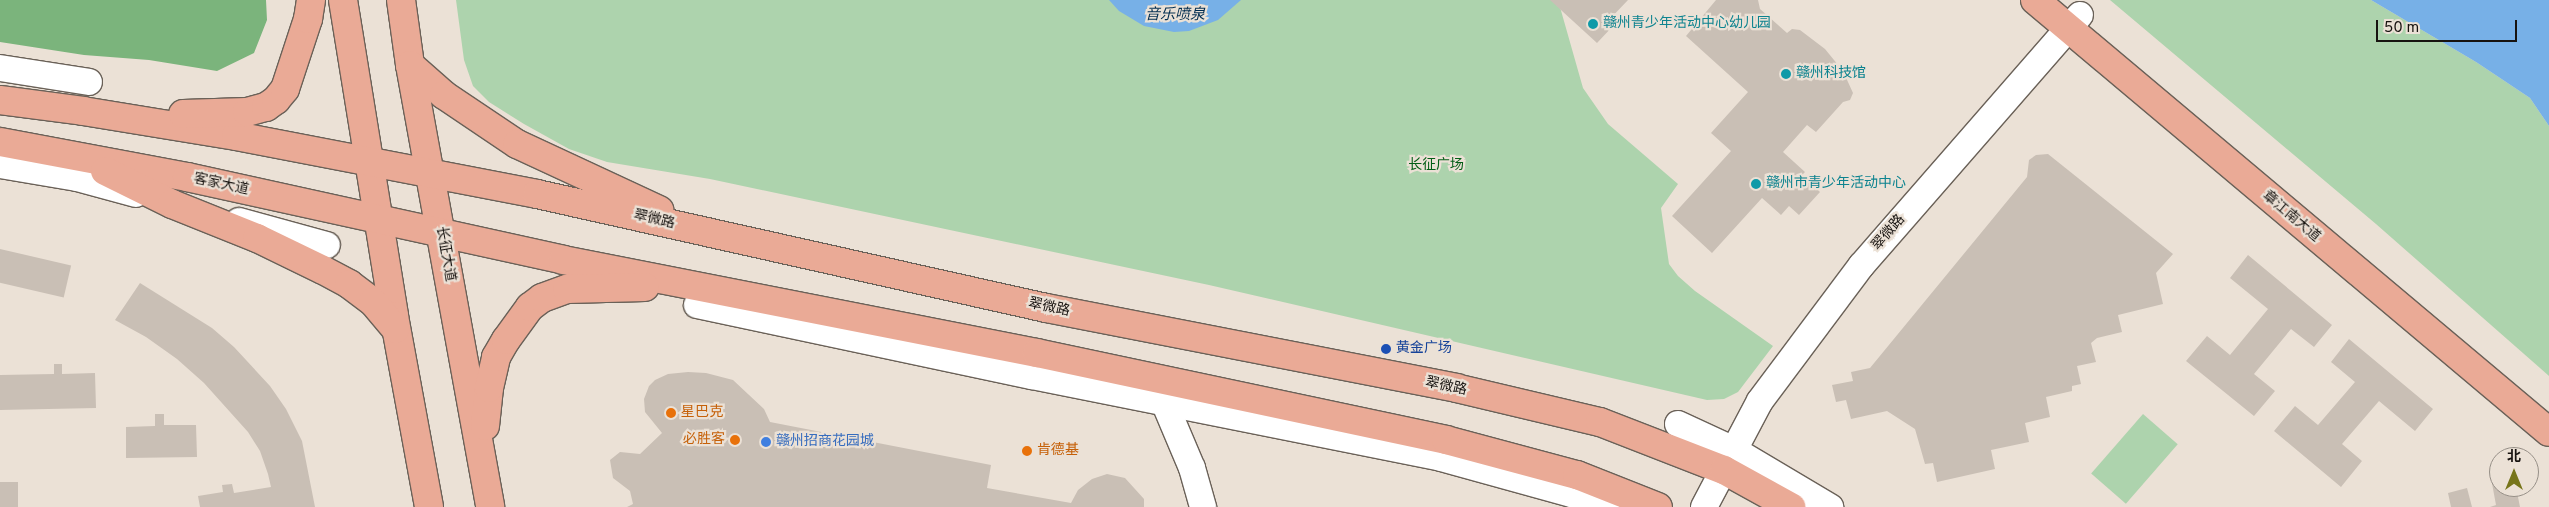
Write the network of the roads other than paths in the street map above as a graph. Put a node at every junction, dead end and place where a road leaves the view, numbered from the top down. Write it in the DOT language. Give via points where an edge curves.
graph roads {
  1 [pos="311,0"];
  2 [pos="343,0"];
  3 [pos="401,0"];
  4 [pos="2035,0"];
  5 [pos="2071,15"];
  6 [pos="410,65"];
  7 [pos="0,68"];
  8 [pos="89,82"];
  9 [pos="0,100"];
  10 [pos="83,111"];
  11 [pos="0,142"];
  12 [pos="70,154"];
  13 [pos="369,161"];
  14 [pos="0,165"];
  15 [pos="430,173"];
  16 [pos="172,204"];
  17 [pos="378,220"];
  18 [pos="698,230"];
  19 [pos="441,233"];
  20 [pos="326,245"];
  21 [pos="696,295"];
  22 [pos="397,329"];
  23 [pos="1154,377"];
  24 [pos="1163,402"];
  25 [pos="2549,411"];
  26 [pos="1678,424"];
  27 [pos="2549,432"];
  28 [pos="482,459"];
  29 [pos="1729,460"];
  30 [pos="429,507"];
  31 [pos="490,507"];
  32 [pos="1203,507"];
  33 [pos="1607,507"];
  34 [pos="1658,507"];
  35 [pos="1704,507"];
  36 [pos="1790,507"];
  37 [pos="1830,507"];
  1 -- 10 [label="main road" via="285,89 266,107 247,112 210,114"];
  2 -- 13 [label="main road"];
  3 -- 6 [label="main road, 长征大道"];
  4 -- 5 [label="main road, 章江南大道"];
  5 -- 25 [label="main road, 章江南大道"];
  5 -- 27 [label="main road, 章江南大道"];
  5 -- 29 [label="street, 翠微路" via="1861,266 1760,401"];
  6 -- 15 [label="main road, 长征大道"];
  6 -- 18 [label="main road" via="460,106 517,144"];
  7 -- 8 [label="street"];
  9 -- 10 [label="main road"];
  10 -- 13 [label="main road"];
  11 -- 12 [label="main road, 客家大道"];
  12 -- 16 [label="main road"];
  12 -- 17 [label="main road, 客家大道"];
  13 -- 15 [label="main road, 翠微路"];
  13 -- 17 [label="main road"];
  14 -- 16 [label="street" via="77,178"];
  15 -- 18 [label="main road, 翠微路"];
  15 -- 19 [label="main road, 长征大道"];
  16 -- 20 [label="street"];
  16 -- 22 [label="main road" via="257,238 349,284 374,302"];
  17 -- 19 [label="main road, 客家大道"];
  17 -- 22 [label="main road"];
  18 -- 29 [label="main road, 翠微路" via="1046,308 1456,388 1600,422"];
  19 -- 21 [label="main road" via="563,260"];
  19 -- 28 [label="main road, 长征大道"];
  21 -- 23 [label="main road"];
  21 -- 24 [label="street"];
  21 -- 28 [label="main road" via="566,290 542,298 530,307 496,357 488,388"];
  22 -- 30 [label="main road"];
  23 -- 24 [label="street"];
  23 -- 34 [label="main road" via="1446,440 1577,475"];
  24 -- 32 [label="street" via="1192,468"];
  24 -- 33 [label="street" via="1441,458 1572,494"];
  26 -- 29 [label="street"];
  28 -- 31 [label="main road, 长征大道"];
  29 -- 35 [label="street, 翠微路"];
  29 -- 36 [label="main road"];
  29 -- 37 [label="street"];
}
